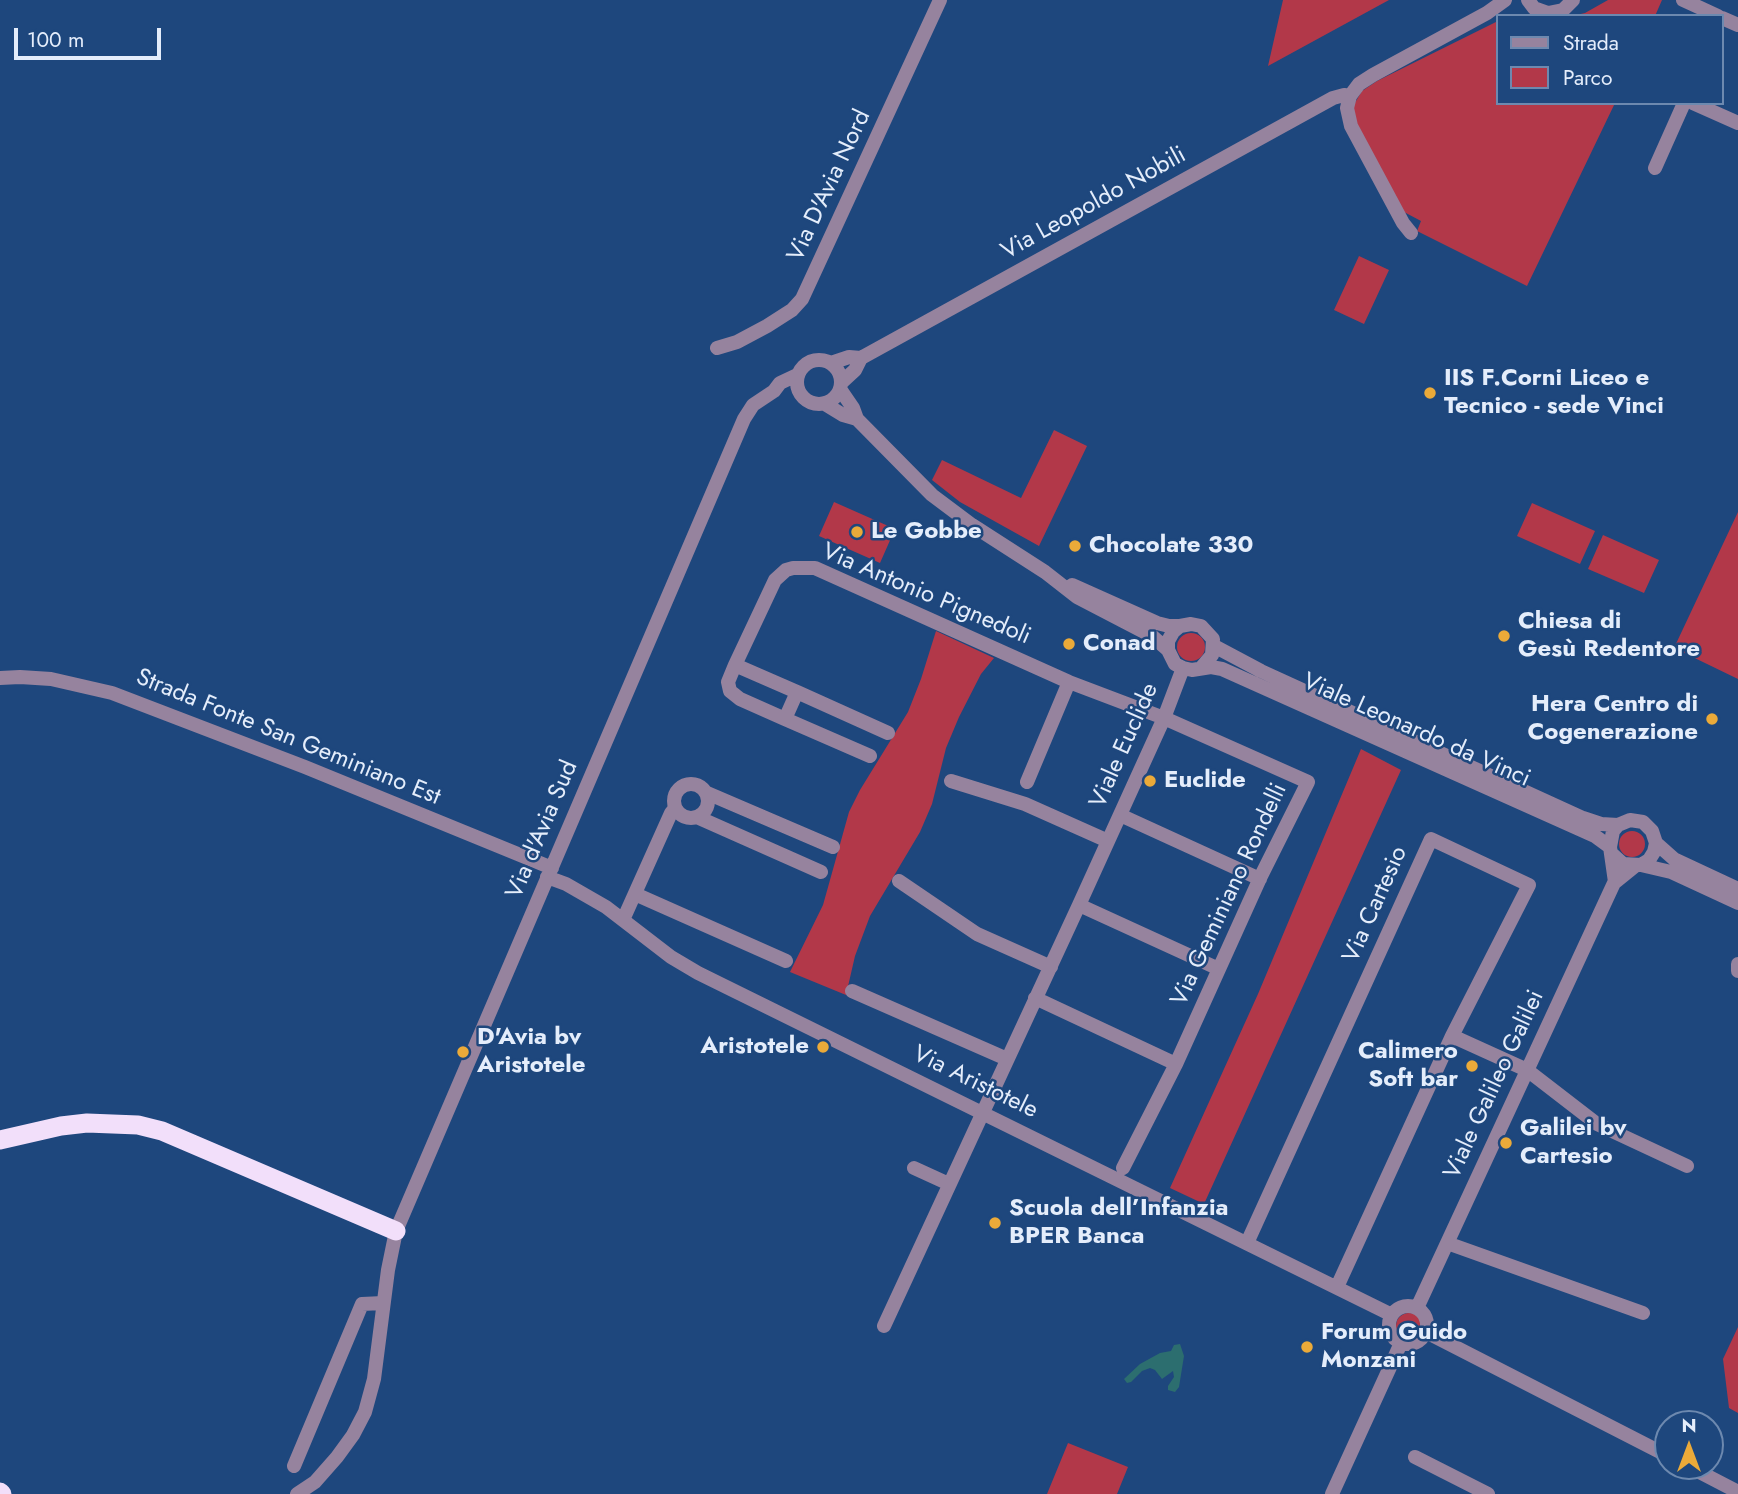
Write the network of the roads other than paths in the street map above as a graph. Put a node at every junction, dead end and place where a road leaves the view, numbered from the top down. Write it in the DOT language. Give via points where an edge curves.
graph roads {
  1 [pos="940,0"];
  2 [pos="1505,0"];
  3 [pos="1573,0"];
  4 [pos="1683,0"];
  5 [pos="1529,2"];
  6 [pos="1487,13"];
  7 [pos="1713,14"];
  8 [pos="1350,96"];
  9 [pos="1683,105"];
  10 [pos="1698,105"];
  11 [pos="1738,123"];
  12 [pos="1655,168"];
  13 [pos="1411,233"];
  14 [pos="717,348"];
  15 [pos="861,358"];
  16 [pos="831,363"];
  17 [pos="797,375"];
  18 [pos="841,386"];
  19 [pos="774,391"];
  20 [pos="799,393"];
  21 [pos="825,404"];
  22 [pos="857,419"];
  23 [pos="1045,572"];
  24 [pos="1180,626"];
  25 [pos="1214,646"];
  26 [pos="1168,650"];
  27 [pos="735,665"];
  28 [pos="1182,668"];
  29 [pos="1201,668"];
  30 [pos="0,678"];
  31 [pos="1069,682"];
  32 [pos="797,692"];
  33 [pos="1164,718"];
  34 [pos="785,719"];
  35 [pos="888,733"];
  36 [pos="870,756"];
  37 [pos="951,781"];
  38 [pos="1027,782"];
  39 [pos="707,793"];
  40 [pos="676,808"];
  41 [pos="1120,816"];
  42 [pos="697,817"];
  43 [pos="1618,825"];
  44 [pos="1108,841"];
  45 [pos="1656,842"];
  46 [pos="833,847"];
  47 [pos="1611,850"];
  48 [pos="1638,866"];
  49 [pos="549,872"];
  50 [pos="821,872"];
  51 [pos="1260,879"];
  52 [pos="899,881"];
  53 [pos="1615,882"];
  54 [pos="1738,889"];
  55 [pos="635,894"];
  56 [pos="1738,903"];
  57 [pos="1079,905"];
  58 [pos="623,920"];
  59 [pos="786,961"];
  60 [pos="1738,964"];
  61 [pos="1051,967"];
  62 [pos="1219,969"];
  63 [pos="1738,971"];
  64 [pos="852,991"];
  65 [pos="1035,998"];
  66 [pos="1452,1036"];
  67 [pos="1007,1059"];
  68 [pos="1176,1064"];
  69 [pos="1527,1070"];
  70 [pos="983,1112"];
  71 [pos="0,1140"];
  72 [pos="1686,1166"];
  73 [pos="914,1168"];
  74 [pos="1123,1168"];
  75 [pos="949,1184"];
  76 [pos="396,1231"];
  77 [pos="1247,1242"];
  78 [pos="1447,1243"];
  79 [pos="1337,1287"];
  80 [pos="383,1303"];
  81 [pos="1417,1308"];
  82 [pos="1643,1312"];
  83 [pos="1392,1315"];
  84 [pos="884,1325"];
  85 [pos="1426,1332"];
  86 [pos="1401,1343"];
  87 [pos="1654,1449"];
  88 [pos="1415,1457"];
  89 [pos="294,1466"];
  90 [pos="1715,1480"];
  91 [pos="1460,1488"];
  92 [pos="1738,1492"];
  93 [pos="298,1494"];
  94 [pos="1332,1494"];
  95 [pos="1488,1494"];
  1 -- 14 [label="street, Via D'Avia Nord" via="802,299 766,326"];
  2 -- 6 [label="street, Via Leopoldo Nobili"];
  3 -- 5 [label="street" via="1553,13"];
  4 -- 7 [label="street"];
  5 -- 6 [label="street, Via Leopoldo Nobili"];
  6 -- 8 [label="street, Via Leopoldo Nobili" via="1373,75"];
  8 -- 13 [label="street" via="1351,126"];
  8 -- 15 [label="street, Via Leopoldo Nobili" via="1333,98"];
  9 -- 12 [label="street"];
  10 -- 11 [label="street"];
  15 -- 16 [label="street, Via Leopoldo Nobili"];
  15 -- 18 [label="street, Via Leopoldo Nobili"];
  16 -- 17 [label="street" via="808,362"];
  16 -- 18 [label="street" via="839,371"];
  17 -- 19 [label="street, Via d'Avia Sud"];
  17 -- 20 [label="street"];
  18 -- 21 [label="street"];
  18 -- 22 [label="street"];
  19 -- 20 [label="street"];
  19 -- 49 [label="street, Via d'Avia Sud" via="753,405 744,419"];
  20 -- 21 [label="street" via="807,401"];
  21 -- 22 [label="street"];
  22 -- 23 [label="street" via="932,495"];
  23 -- 24 [label="street" via="1157,623"];
  23 -- 26 [label="street" via="1077,597 1152,636"];
  24 -- 25 [label="street" via="1202,626"];
  24 -- 26 [label="street" via="1168,640"];
  25 -- 29 [label="street"];
  25 -- 43 [label="street, Viale Leonardo da Vinci" via="1583,818"];
  26 -- 28 [label="street"];
  27 -- 31 [label="street, Via Antonio Pignedoli" via="775,580 786,570 808,567"];
  27 -- 32 [label="street"];
  27 -- 34 [label="street, Via Antonio Pignedoli" via="728,682 730,691"];
  28 -- 29 [label="street"];
  28 -- 33 [label="street, Viale Euclide"];
  29 -- 47 [label="street, Viale Leonardo da Vinci" via="1222,669 1595,836"];
  30 -- 49 [label="street, Strada Fonte San Geminiano Est" via="51,679 112,693 306,767"];
  31 -- 33 [label="street, Via Antonio Pignedoli"];
  31 -- 38 [label="street"];
  32 -- 34 [label="street"];
  32 -- 35 [label="street"];
  33 -- 41 [label="street, Viale Euclide"];
  33 -- 51 [label="street, Via Geminiano Rondelli" via="1308,782"];
  34 -- 36 [label="street, Via Antonio Pignedoli"];
  37 -- 44 [label="street, Viale Euclide" via="1025,804"];
  39 -- 40 [label="street" via="698,785 681,787 675,796"];
  39 -- 42 [label="street" via="708,807"];
  39 -- 46 [label="street"];
  40 -- 42 [label="street" via="682,816"];
  40 -- 55 [label="street"];
  41 -- 44 [label="street, Viale Euclide"];
  41 -- 51 [label="street"];
  42 -- 50 [label="street"];
  43 -- 45 [label="street" via="1630,820 1643,822"];
  43 -- 47 [label="street"];
  44 -- 57 [label="street, Viale Euclide"];
  45 -- 48 [label="street" via="1649,860"];
  45 -- 54 [label="street" via="1674,859"];
  47 -- 48 [label="street" via="1623,864"];
  47 -- 53 [label="street"];
  48 -- 53 [label="street"];
  48 -- 56 [label="street" via="1671,872"];
  49 -- 58 [label="street, Via Aristotele"];
  49 -- 76 [label="street, Via d'Avia Sud"];
  51 -- 62 [label="street, Via Geminiano Rondelli"];
  52 -- 61 [label="street" via="977,934"];
  53 -- 69 [label="street, Viale Galileo Galilei"];
  55 -- 58 [label="street"];
  55 -- 59 [label="street"];
  57 -- 61 [label="street, Viale Euclide"];
  57 -- 62 [label="street"];
  58 -- 70 [label="street, Via Aristotele" via="698,973"];
  60 -- 63 [label="street"];
  61 -- 65 [label="street, Viale Euclide"];
  62 -- 68 [label="street, Via Geminiano Rondelli"];
  64 -- 67 [label="street"];
  65 -- 67 [label="street, Viale Euclide"];
  65 -- 68 [label="street"];
  66 -- 69 [label="street"];
  66 -- 77 [label="street, Via Cartesio" via="1529,885 1431,839"];
  66 -- 79 [label="street, Via Cartesio"];
  67 -- 70 [label="street, Viale Euclide"];
  68 -- 74 [label="street, Via Geminiano Rondelli"];
  69 -- 72 [label="street" via="1597,1124"];
  69 -- 78 [label="street, Viale Galileo Galilei"];
  70 -- 75 [label="street, Viale Euclide"];
  70 -- 77 [label="street, Via Aristotele"];
  71 -- 76 [label="highway" via="87,1123 150,1128"];
  73 -- 75 [label="street"];
  75 -- 84 [label="street, Viale Euclide"];
  76 -- 80 [label="street, Via d'Avia Sud"];
  77 -- 79 [label="street, Via Aristotele"];
  78 -- 81 [label="street, Viale Galileo Galilei"];
  78 -- 82 [label="street"];
  79 -- 83 [label="street, Via Aristotele"];
  80 -- 89 [label="street" via="362,1304"];
  80 -- 93 [label="street, Via d'Avia Sud" via="374,1379 365,1412 337,1457"];
  81 -- 83 [label="street" via="1403,1307"];
  81 -- 85 [label="street" via="1427,1319"];
  83 -- 86 [label="street" via="1390,1331"];
  85 -- 86 [label="street" via="1413,1344"];
  85 -- 87 [label="street"];
  86 -- 94 [label="street"];
  88 -- 91 [label="street"];
  90 -- 92 [label="street"];
  91 -- 95 [label="street"];
}
